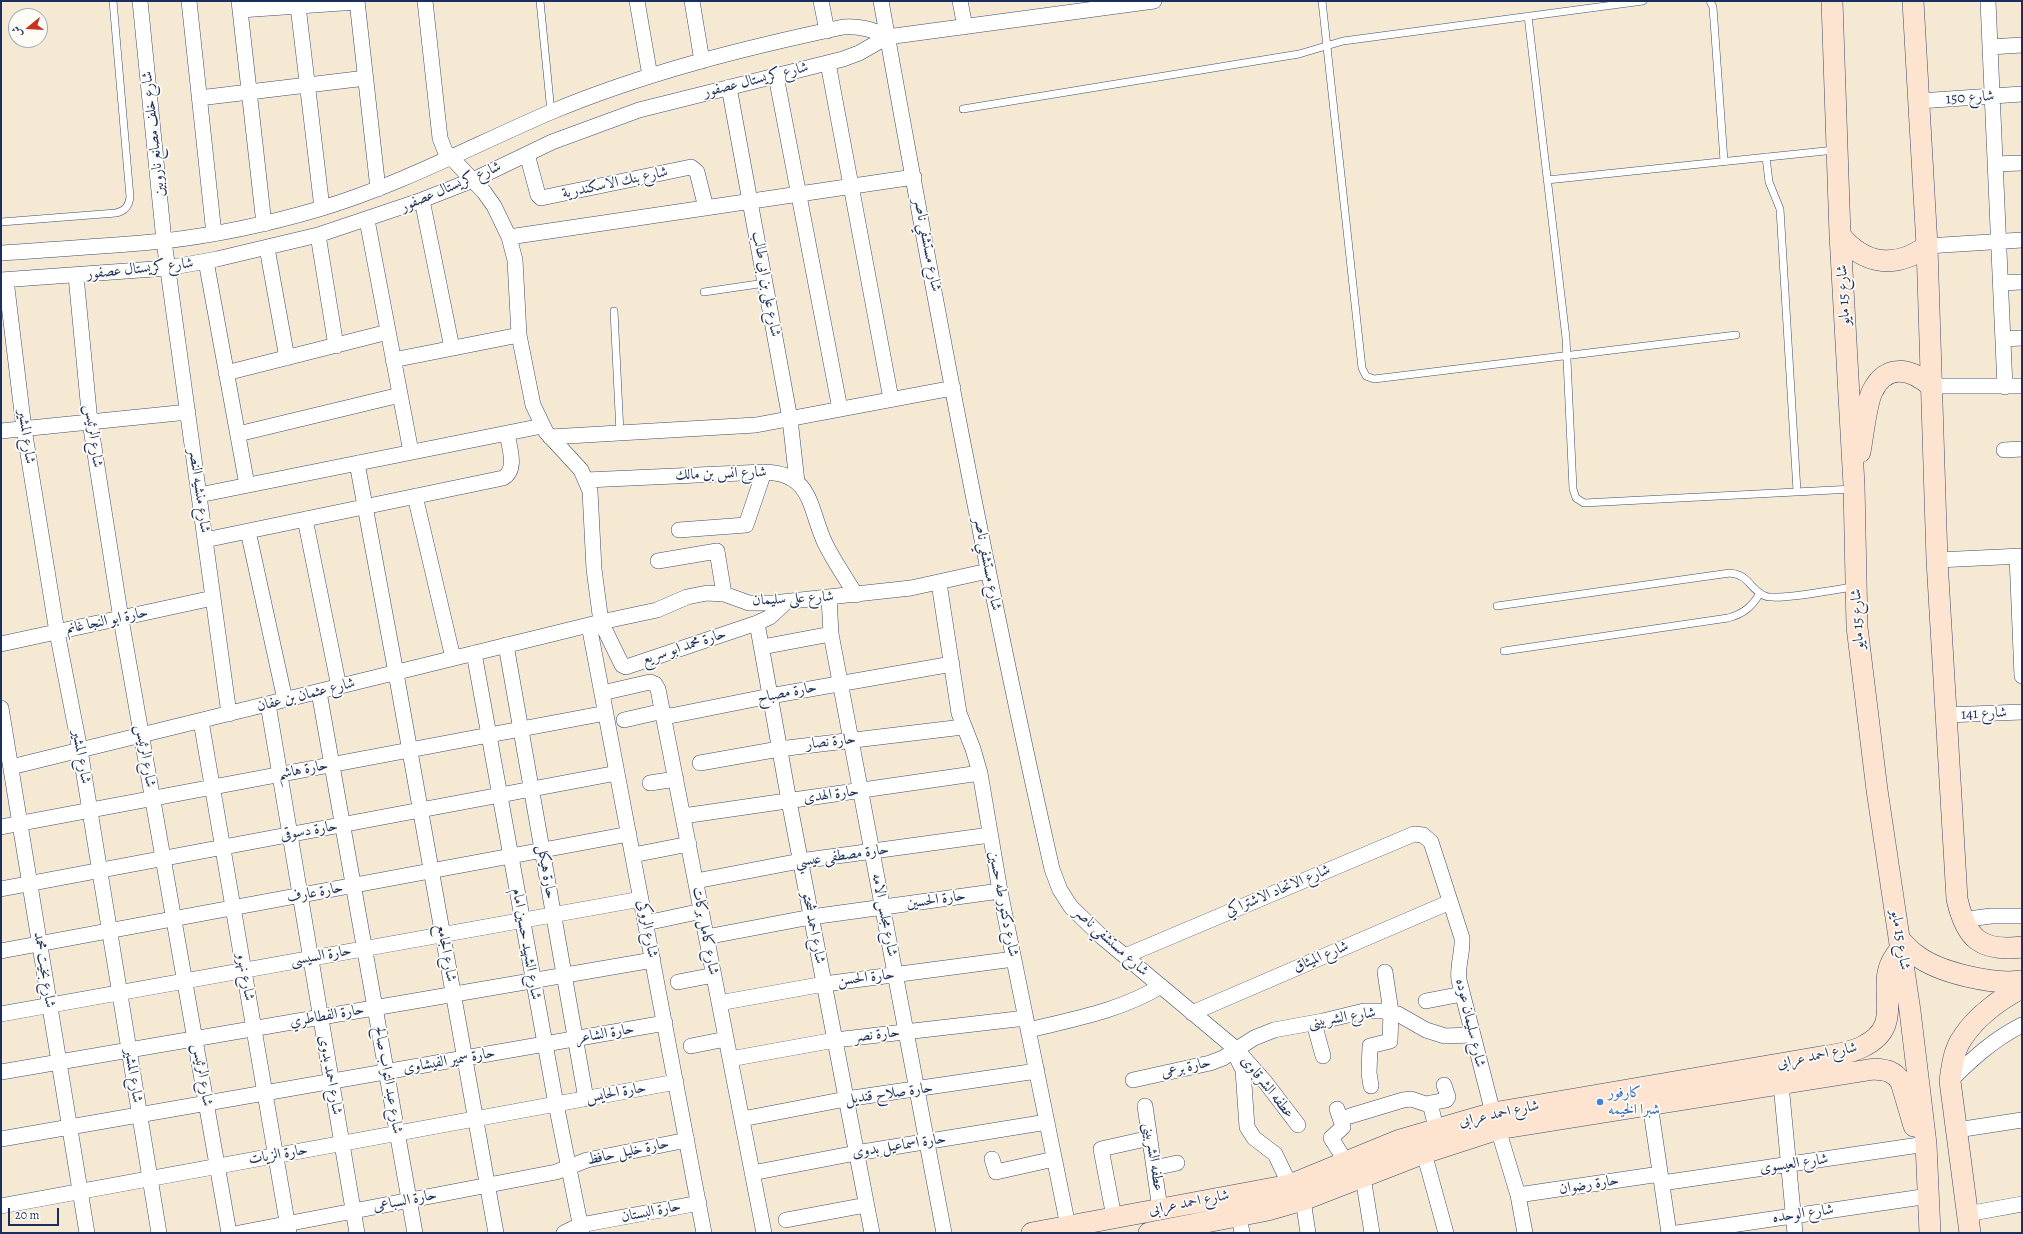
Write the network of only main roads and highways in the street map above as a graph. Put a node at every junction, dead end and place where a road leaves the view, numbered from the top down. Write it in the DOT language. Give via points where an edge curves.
graph roads {
  1 [pos="1832,1"];
  2 [pos="1913,1"];
  3 [pos="1840,235"];
  4 [pos="1927,246"];
  5 [pos="1931,386"];
  6 [pos="1854,487"];
  7 [pos="1901,945"];
  8 [pos="2022,947"];
  9 [pos="2022,981"];
  10 [pos="2022,988"];
  11 [pos="1495,1121"];
  12 [pos="1926,1144"];
  13 [pos="1240,1224"];
  14 [pos="1968,1224"];
  15 [pos="1178,1230"];
  16 [pos="1032,1233"];
  17 [pos="1149,1233"];
  18 [pos="1930,1233"];
  1 -- 3 [label="main road, شارع 15 مايو"];
  2 -- 4 [label="main road"];
  3 -- 4 [label="main road" via="1859,253 1883,261 1907,258"];
  3 -- 6 [label="main road, شارع 15 مايو"];
  4 -- 5 [label="main road"];
  5 -- 6 [label="main road" via="1911,372 1899,371 1887,375 1878,382 1872,393"];
  5 -- 8 [label="main road" via="1937,560 1957,899 1961,920 1986,946 2008,949"];
  6 -- 7 [label="main road, شارع 15 مايو" via="1857,627 1865,706"];
  7 -- 9 [label="main road" via="1916,956 1951,972 1987,980"];
  7 -- 11 [label="main road, شارع احمد عرابى" via="1887,974 1886,1026 1872,1042 1861,1048"];
  7 -- 12 [label="main road, شارع 15 مايو"];
  10 -- 14 [label="main road" via="1998,1003 1962,1037 1953,1060 1950,1081"];
  11 -- 12 [label="main road, شارع احمد عرابى" via="1650,1104 1874,1069 1887,1070 1901,1082 1915,1128"];
  11 -- 13 [label="main road, شارع احمد عرابى" via="1424,1153"];
  11 -- 16 [label="main road, شارع احمد عرابى" via="1436,1128 1290,1185"];
  12 -- 18 [label="main road, شارع 15 مايو"];
  13 -- 15 [label="main road, شارع احمد عرابى"];
  15 -- 17 [label="main road, شارع احمد عرابى"];
}
